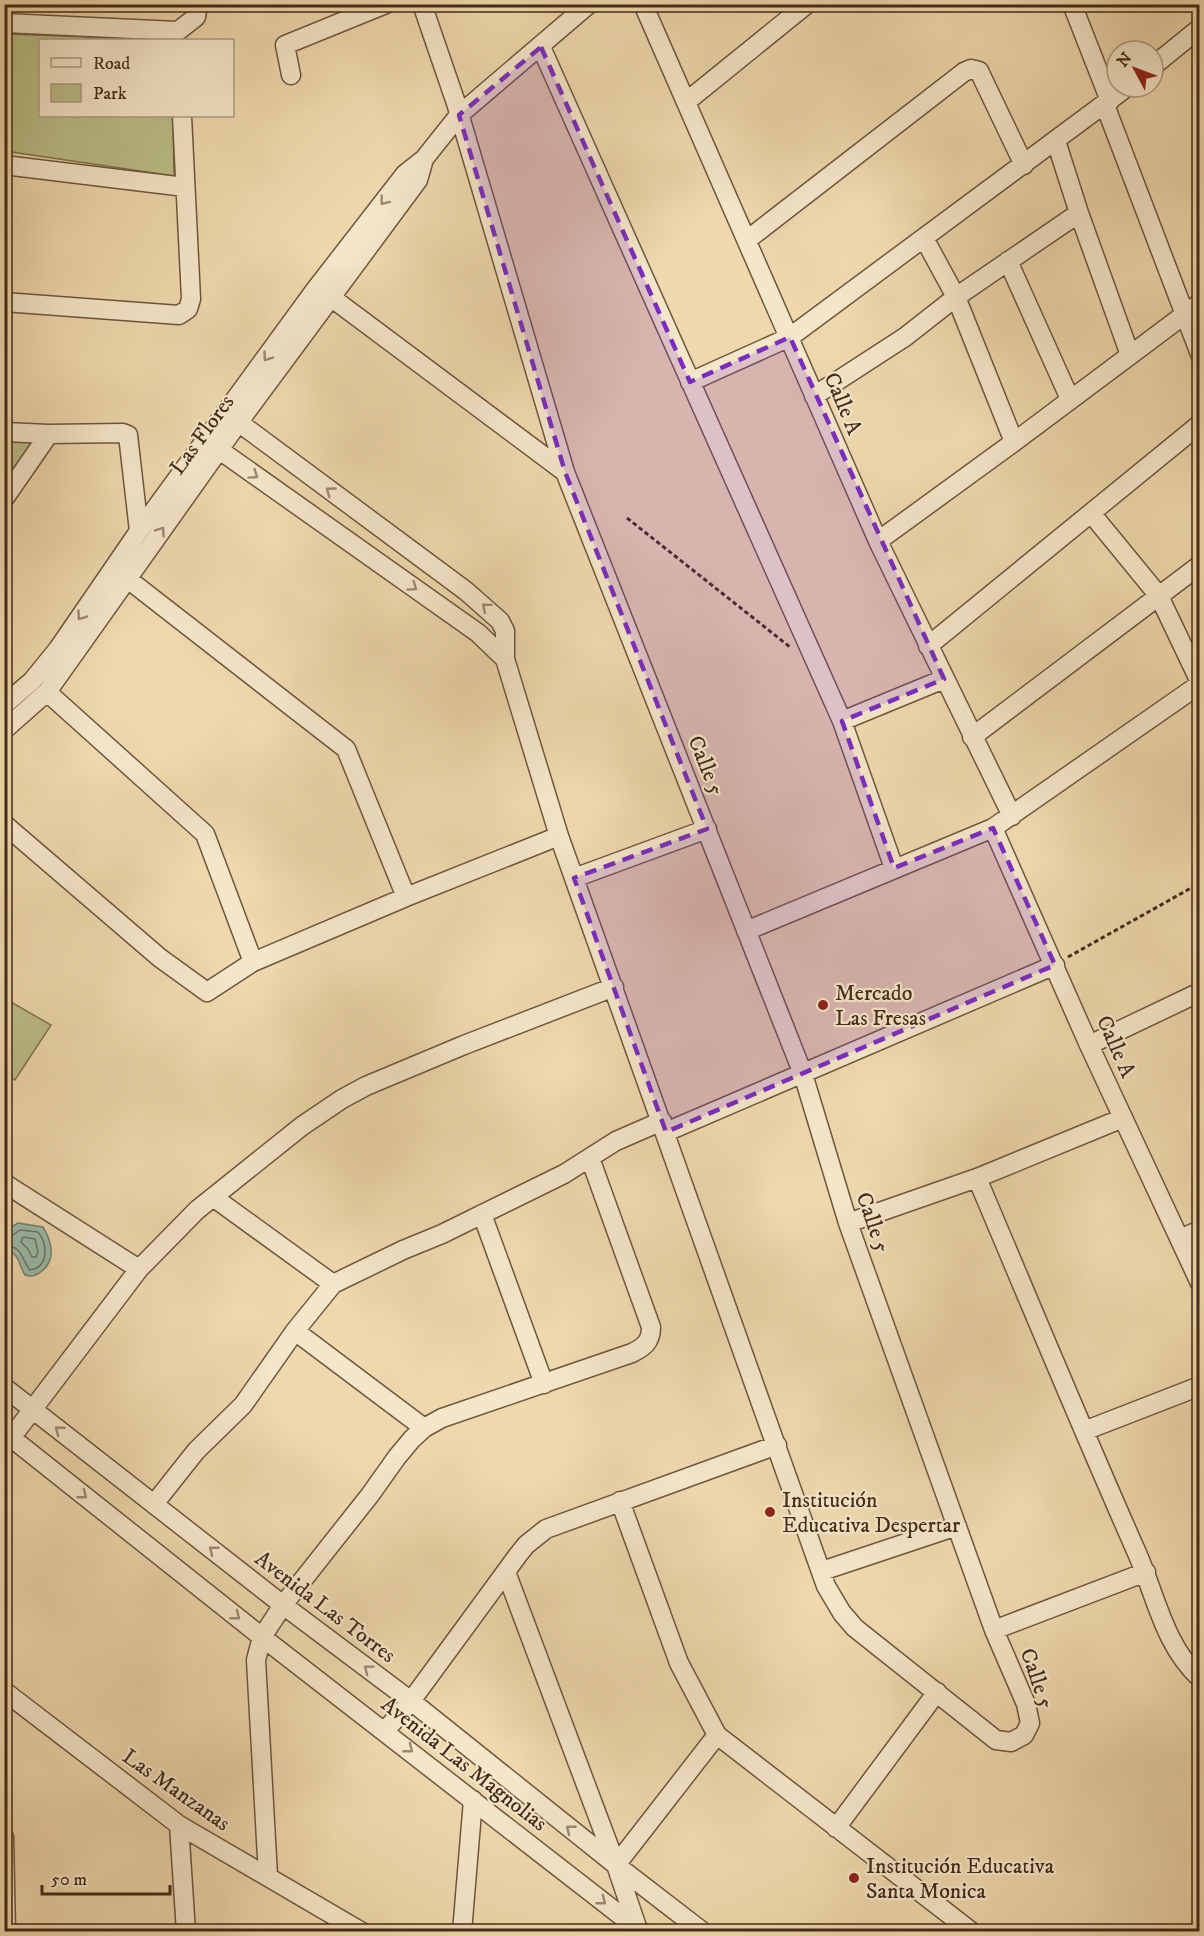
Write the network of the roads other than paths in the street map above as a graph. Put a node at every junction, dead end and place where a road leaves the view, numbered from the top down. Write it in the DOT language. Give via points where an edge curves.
graph roads {
  1 [pos="198,4"];
  2 [pos="386,4"];
  3 [pos="422,4"];
  4 [pos="643,4"];
  5 [pos="807,4"];
  6 [pos="1072,4"];
  7 [pos="579,9"];
  8 [pos="4,23"];
  9 [pos="1200,28"];
  10 [pos="179,36"];
  11 [pos="541,47"];
  12 [pos="1165,56"];
  13 [pos="291,75"];
  14 [pos="1112,99"];
  15 [pos="686,102"];
  16 [pos="1107,103"];
  17 [pos="459,115"];
  18 [pos="182,117"];
  19 [pos="1056,141"];
  20 [pos="424,159"];
  21 [pos="4,165"];
  22 [pos="1023,165"];
  23 [pos="185,187"];
  24 [pos="1079,213"];
  25 [pos="924,238"];
  26 [pos="747,240"];
  27 [pos="1008,261"];
  28 [pos="332,297"];
  29 [pos="956,297"];
  30 [pos="4,302"];
  31 [pos="1200,303"];
  32 [pos="1185,315"];
  33 [pos="790,337"];
  34 [pos="1200,354"];
  35 [pos="1130,355"];
  36 [pos="690,382"];
  37 [pos="814,396"];
  38 [pos="1070,399"];
  39 [pos="232,418"];
  40 [pos="1200,424"];
  41 [pos="4,432"];
  42 [pos="49,434"];
  43 [pos="1014,442"];
  44 [pos="212,445"];
  45 [pos="565,472"];
  46 [pos="4,499"];
  47 [pos="1091,513"];
  48 [pos="139,531"];
  49 [pos="878,541"];
  50 [pos="1200,566"];
  51 [pos="114,568"];
  52 [pos="129,579"];
  53 [pos="1159,596"];
  54 [pos="928,646"];
  55 [pos="505,659"];
  56 [pos="944,679"];
  57 [pos="1200,683"];
  58 [pos="47,692"];
  59 [pos="4,705"];
  60 [pos="842,721"];
  61 [pos="4,730"];
  62 [pos="972,737"];
  63 [pos="1011,816"];
  64 [pos="4,824"];
  65 [pos="993,828"];
  66 [pos="706,829"];
  67 [pos="559,836"];
  68 [pos="894,868"];
  69 [pos="574,878"];
  70 [pos="406,897"];
  71 [pos="746,931"];
  72 [pos="253,962"];
  73 [pos="1054,965"];
  74 [pos="614,987"];
  75 [pos="1200,992"];
  76 [pos="1089,1045"];
  77 [pos="803,1074"];
  78 [pos="1123,1118"];
  79 [pos="664,1126"];
  80 [pos="590,1158"];
  81 [pos="977,1178"];
  82 [pos="4,1183"];
  83 [pos="213,1197"];
  84 [pos="482,1214"];
  85 [pos="848,1223"];
  86 [pos="1200,1230"];
  87 [pos="1180,1239"];
  88 [pos="139,1269"];
  89 [pos="1200,1283"];
  90 [pos="333,1284"];
  91 [pos="295,1331"];
  92 [pos="544,1384"];
  93 [pos="1200,1386"];
  94 [pos="4,1387"];
  95 [pos="32,1409"];
  96 [pos="424,1428"];
  97 [pos="1084,1431"];
  98 [pos="8,1435"];
  99 [pos="777,1445"];
  100 [pos="620,1501"];
  101 [pos="154,1504"];
  102 [pos="957,1526"];
  103 [pos="822,1571"];
  104 [pos="506,1572"];
  105 [pos="1146,1572"];
  106 [pos="283,1605"];
  107 [pos="994,1630"];
  108 [pos="262,1637"];
  109 [pos="1200,1678"];
  110 [pos="4,1691"];
  111 [pos="937,1692"];
  112 [pos="411,1701"];
  113 [pos="385,1731"];
  114 [pos="717,1735"];
  115 [pos="473,1800"];
  116 [pos="179,1825"];
  117 [pos="836,1828"];
  118 [pos="4,1837"];
  119 [pos="616,1865"];
  120 [pos="268,1876"];
  121 [pos="639,1930"];
  122 [pos="6,1932"];
  123 [pos="186,1932"];
  124 [pos="362,1932"];
  125 [pos="462,1932"];
  126 [pos="703,1932"];
  127 [pos="972,1932"];
  1 -- 10 [label="street" via="196,17"];
  2 -- 13 [label="street" via="285,45"];
  3 -- 17 [label="street, Calle 5"];
  4 -- 15 [label="street, Calle A"];
  5 -- 15 [label="street"];
  6 -- 16 [label="street"];
  7 -- 11 [label="street, Las Flores"];
  8 -- 10 [label="street"];
  9 -- 12 [label="street"];
  11 -- 17 [label="street, Las Flores"];
  11 -- 36 [label="street"];
  14 -- 16 [label="street"];
  15 -- 26 [label="street, Calle A"];
  16 -- 19 [label="street"];
  16 -- 32 [label="street"];
  17 -- 20 [label="street, Las Flores"];
  17 -- 45 [label="street, Calle 5"];
  18 -- 23 [label="street"];
  19 -- 22 [label="street"];
  19 -- 24 [label="street"];
  20 -- 28 [label="street, Las Flores" via="418,180"];
  20 -- 39 [label="street, Las Flores, one-way" via="405,174 365,225"];
  21 -- 23 [label="street"];
  22 -- 25 [label="street"];
  22 -- 26 [label="street" via="979,71 971,69"];
  23 -- 30 [label="street" via="191,299 188,309 179,315"];
  24 -- 27 [label="street"];
  24 -- 35 [label="street"];
  25 -- 29 [label="street"];
  25 -- 33 [label="street"];
  26 -- 33 [label="street, Calle A"];
  27 -- 29 [label="street"];
  27 -- 38 [label="street"];
  28 -- 39 [label="street, Las Flores"];
  28 -- 45 [label="street"];
  29 -- 37 [label="street" via="905,337"];
  29 -- 43 [label="street"];
  31 -- 32 [label="street"];
  32 -- 34 [label="street"];
  32 -- 35 [label="street"];
  33 -- 36 [label="street"];
  33 -- 37 [label="street, Calle A"];
  35 -- 38 [label="street"];
  36 -- 60 [label="street"];
  37 -- 49 [label="street, Calle A"];
  38 -- 43 [label="street"];
  39 -- 44 [label="street, Las Flores"];
  55 -- 39 [label="street, one-way" via="505,631 493,614"];
  40 -- 47 [label="street"];
  41 -- 42 [label="street"];
  42 -- 46 [label="street"];
  42 -- 48 [label="street" via="128,435"];
  43 -- 49 [label="street"];
  44 -- 48 [label="street, Las Flores"];
  52 -- 44 [label="street, Las Flores, one-way"];
  44 -- 55 [label="street, one-way" via="478,633"];
  45 -- 66 [label="street, Calle 5"];
  47 -- 53 [label="street"];
  47 -- 54 [label="street"];
  48 -- 51 [label="street, Las Flores"];
  49 -- 54 [label="street, Calle A"];
  50 -- 53 [label="street"];
  51 -- 52 [label="street"];
  51 -- 59 [label="street, Las Flores, one-way" via="58,649 32,681"];
  52 -- 58 [label="street, Las Flores"];
  52 -- 70 [label="street" via="346,749"];
  53 -- 57 [label="street"];
  53 -- 62 [label="street"];
  54 -- 56 [label="street, Calle A"];
  55 -- 67 [label="street, Calle 5"];
  56 -- 60 [label="street"];
  56 -- 62 [label="street, Calle A"];
  57 -- 63 [label="street"];
  58 -- 61 [label="street, Las Flores"];
  58 -- 72 [label="street" via="205,834"];
  60 -- 68 [label="street"];
  62 -- 63 [label="street, Calle A"];
  63 -- 65 [label="street"];
  64 -- 72 [label="street" via="160,958 207,992"];
  65 -- 68 [label="street"];
  65 -- 73 [label="street, Calle A"];
  66 -- 69 [label="street"];
  66 -- 71 [label="street, Calle 5"];
  67 -- 69 [label="street, Calle 5"];
  67 -- 70 [label="street"];
  68 -- 71 [label="street"];
  69 -- 74 [label="street, Calle 5"];
  70 -- 72 [label="street"];
  71 -- 77 [label="street, Calle 5"];
  73 -- 76 [label="street, Calle A"];
  73 -- 77 [label="street"];
  74 -- 79 [label="street, Calle 5"];
  74 -- 83 [label="street" via="366,1086 302,1126"];
  75 -- 76 [label="street"];
  76 -- 78 [label="street, Calle A"];
  77 -- 79 [label="street"];
  77 -- 85 [label="street, Calle 5"];
  78 -- 81 [label="street"];
  78 -- 87 [label="street, Calle A"];
  79 -- 80 [label="street" via="616,1141"];
  79 -- 99 [label="street, Calle 5"];
  80 -- 84 [label="street"];
  80 -- 92 [label="street" via="651,1333 645,1346 632,1353"];
  81 -- 85 [label="street"];
  81 -- 97 [label="street"];
  82 -- 88 [label="street"];
  83 -- 88 [label="street"];
  83 -- 90 [label="street"];
  84 -- 90 [label="street"];
  84 -- 92 [label="street"];
  85 -- 102 [label="street, Calle 5"];
  86 -- 87 [label="street"];
  87 -- 89 [label="street, Calle A"];
  88 -- 95 [label="street"];
  90 -- 91 [label="street"];
  91 -- 96 [label="street"];
  91 -- 101 [label="street" via="243,1405 190,1457"];
  92 -- 96 [label="street" via="442,1418"];
  93 -- 97 [label="street"];
  94 -- 95 [label="street, Avenida Las Torres"];
  95 -- 98 [label="street"];
  101 -- 95 [label="street, Avenida Las Torres, one-way"];
  96 -- 106 [label="street" via="397,1457"];
  97 -- 105 [label="street"];
  98 -- 108 [label="street, one-way"];
  99 -- 100 [label="street"];
  99 -- 103 [label="street, Calle 5"];
  100 -- 104 [label="street" via="546,1529 526,1545"];
  100 -- 114 [label="street" via="679,1663"];
  106 -- 101 [label="street, Avenida Las Torres, one-way"];
  102 -- 103 [label="street"];
  102 -- 107 [label="street, Calle 5"];
  103 -- 111 [label="street, Calle 5" via="834,1601 855,1628"];
  104 -- 112 [label="street"];
  104 -- 119 [label="street, Avenida Las Magnolias"];
  105 -- 107 [label="street"];
  105 -- 109 [label="street" via="1176,1649"];
  106 -- 108 [label="street"];
  112 -- 106 [label="street, Avenida Las Torres, one-way"];
  107 -- 111 [label="street, Calle 5" via="1030,1716 1024,1735 1011,1742 996,1740"];
  108 -- 113 [label="street, Avenida Las Magnolias"];
  108 -- 120 [label="street" via="256,1660"];
  110 -- 116 [label="street, Las Manzanas"];
  111 -- 117 [label="street"];
  112 -- 113 [label="street"];
  119 -- 112 [label="street, Avenida Las Torres, one-way"];
  113 -- 115 [label="street, Avenida Las Magnolias, one-way"];
  114 -- 117 [label="street"];
  114 -- 119 [label="street"];
  115 -- 121 [label="street, Avenida Las Magnolias, one-way"];
  115 -- 125 [label="street"];
  116 -- 120 [label="street, Las Manzanas"];
  116 -- 123 [label="street"];
  117 -- 127 [label="street"];
  118 -- 122 [label="street"];
  119 -- 121 [label="street, Avenida Las Magnolias"];
  119 -- 126 [label="street, Avenida Las Torres"];
  120 -- 124 [label="street, Las Manzanas"];
}
